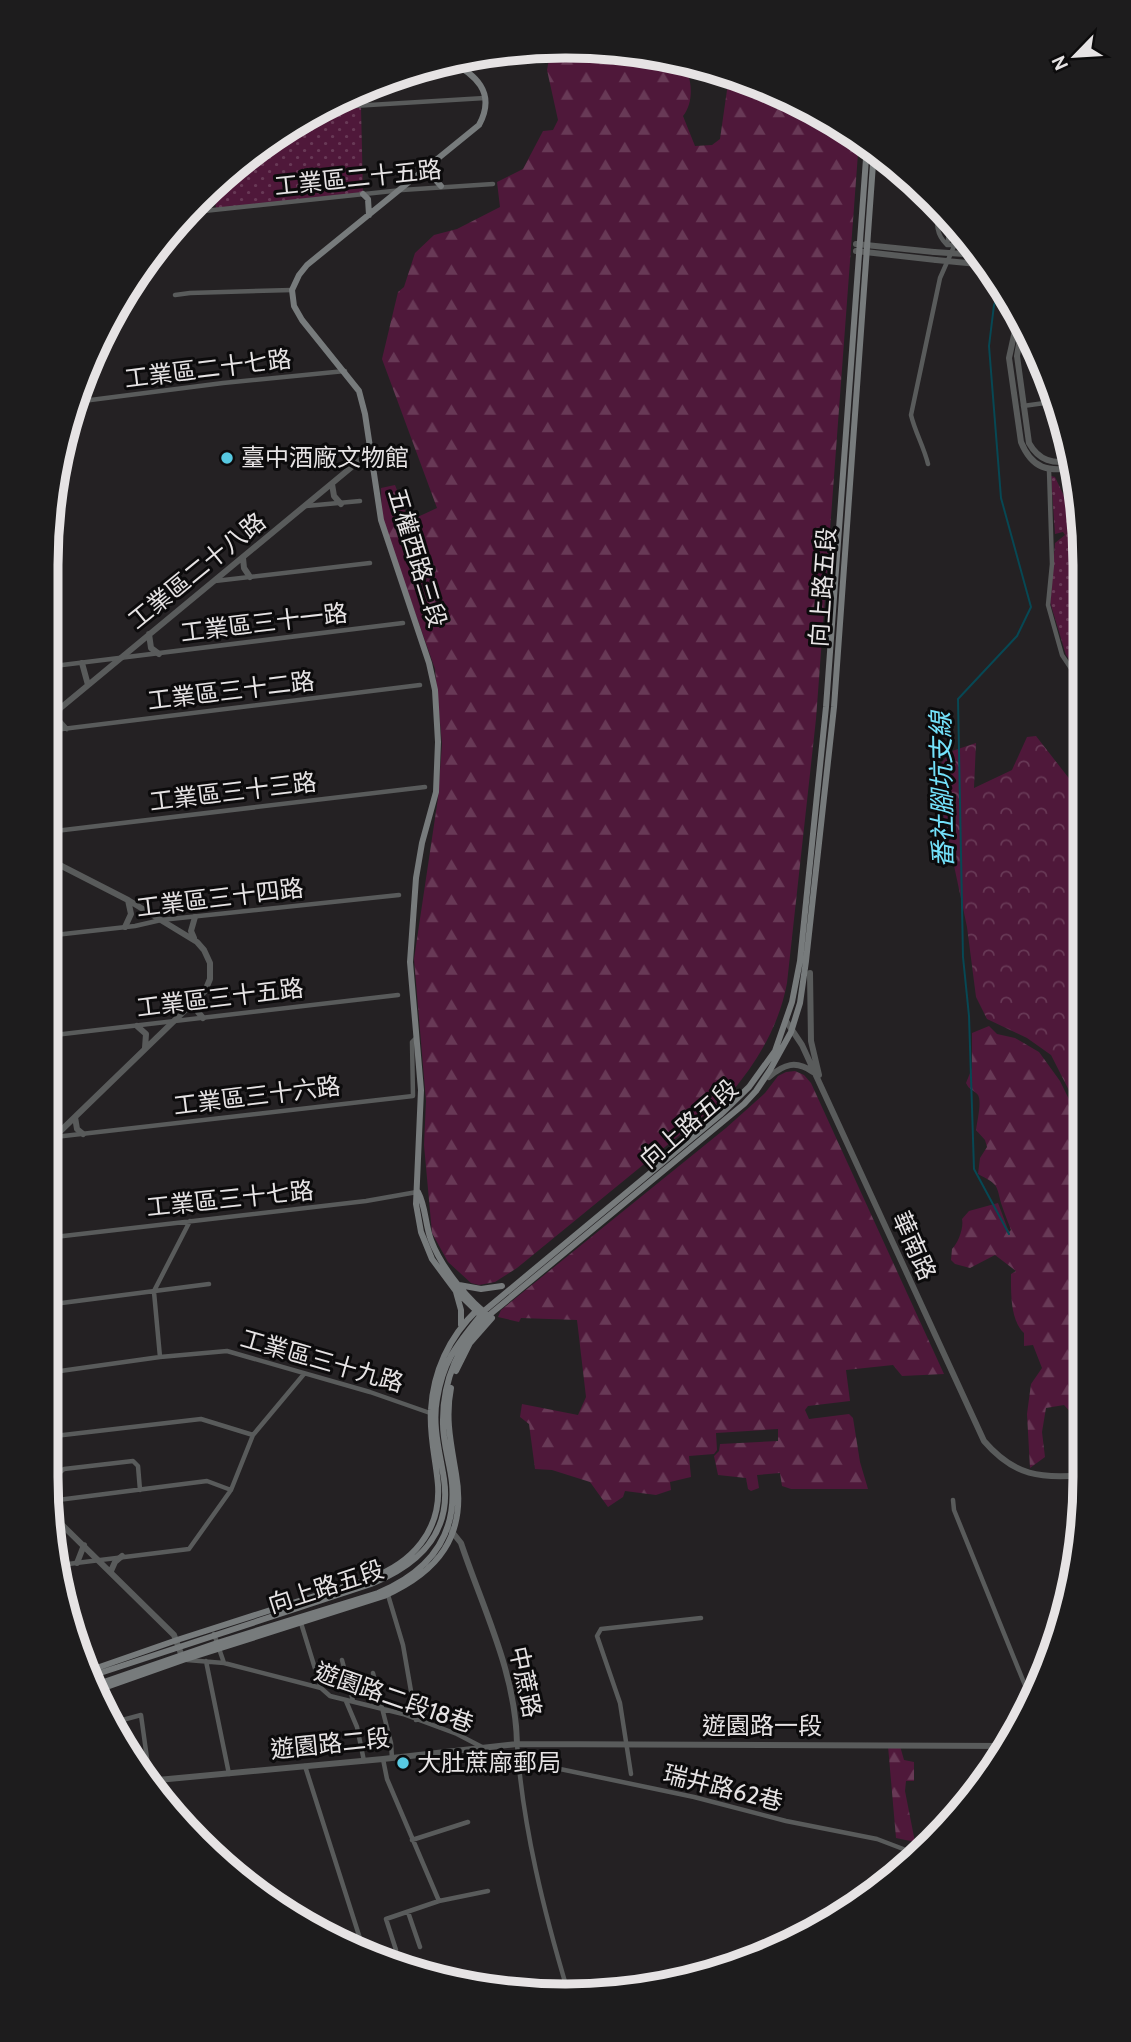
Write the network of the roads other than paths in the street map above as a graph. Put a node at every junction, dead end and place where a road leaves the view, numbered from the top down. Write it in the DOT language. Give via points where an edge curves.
graph roads {
  1 [pos="463,69"];
  2 [pos="485,98"];
  3 [pos="349,106"];
  4 [pos="866,157"];
  5 [pos="873,161"];
  6 [pos="432,165"];
  7 [pos="493,184"];
  8 [pos="441,186"];
  9 [pos="402,190"];
  10 [pos="363,194"];
  11 [pos="201,211"];
  12 [pos="369,215"];
  13 [pos="937,220"];
  14 [pos="949,234"];
  15 [pos="956,242"];
  16 [pos="947,245"];
  17 [pos="955,245"];
  18 [pos="861,248"];
  19 [pos="966,254"];
  20 [pos="974,264"];
  21 [pos="292,290"];
  22 [pos="175,295"];
  23 [pos="1017,333"];
  24 [pos="1018,335"];
  25 [pos="1016,340"];
  26 [pos="1021,340"];
  27 [pos="345,371"];
  28 [pos="85,401"];
  29 [pos="1046,403"];
  30 [pos="1019,406"];
  31 [pos="371,451"];
  32 [pos="1062,461"];
  33 [pos="929,464"];
  34 [pos="1064,469"];
  35 [pos="1049,470"];
  36 [pos="332,484"];
  37 [pos="360,501"];
  38 [pos="341,503"];
  39 [pos="306,506"];
  40 [pos="243,558"];
  41 [pos="370,563"];
  42 [pos="250,577"];
  43 [pos="215,581"];
  44 [pos="403,623"];
  45 [pos="149,634"];
  46 [pos="159,654"];
  47 [pos="124,658"];
  48 [pos="82,663"];
  49 [pos="58,666"];
  50 [pos="1073,672"];
  51 [pos="88,685"];
  52 [pos="420,685"];
  53 [pos="61,708"];
  54 [pos="58,710"];
  55 [pos="68,729"];
  56 [pos="58,730"];
  57 [pos="425,787"];
  58 [pos="58,832"];
  59 [pos="58,864"];
  60 [pos="399,895"];
  61 [pos="128,900"];
  62 [pos="194,917"];
  63 [pos="161,920"];
  64 [pos="125,927"];
  65 [pos="58,935"];
  66 [pos="195,940"];
  67 [pos="810,973"];
  68 [pos="398,995"];
  69 [pos="196,999"];
  70 [pos="203,1018"];
  71 [pos="786,1021"];
  72 [pos="173,1022"];
  73 [pos="137,1026"];
  74 [pos="792,1029"];
  75 [pos="58,1035"];
  76 [pos="416,1038"];
  77 [pos="144,1050"];
  78 [pos="815,1074"];
  79 [pos="769,1077"];
  80 [pos="825,1097"];
  81 [pos="75,1117"];
  82 [pos="58,1131"];
  83 [pos="83,1135"];
  84 [pos="58,1137"];
  85 [pos="418,1192"];
  86 [pos="190,1221"];
  87 [pos="58,1237"];
  88 [pos="209,1284"];
  89 [pos="502,1286"];
  90 [pos="457,1287"];
  91 [pos="153,1292"];
  92 [pos="58,1304"];
  93 [pos="484,1315"];
  94 [pos="461,1326"];
  95 [pos="160,1357"];
  96 [pos="58,1371"];
  97 [pos="304,1374"];
  98 [pos="430,1413"];
  99 [pos="253,1435"];
  100 [pos="58,1436"];
  101 [pos="1073,1476"];
  102 [pos="140,1490"];
  103 [pos="231,1490"];
  104 [pos="61,1499"];
  105 [pos="953,1500"];
  106 [pos="59,1503"];
  107 [pos="435,1518"];
  108 [pos="442,1521"];
  109 [pos="60,1522"];
  110 [pos="451,1529"];
  111 [pos="449,1543"];
  112 [pos="461,1543"];
  113 [pos="85,1545"];
  114 [pos="122,1556"];
  115 [pos="100,1560"];
  116 [pos="77,1563"];
  117 [pos="66,1564"];
  118 [pos="111,1571"];
  119 [pos="388,1595"];
  120 [pos="702,1618"];
  121 [pos="301,1623"];
  122 [pos="214,1632"];
  123 [pos="178,1643"];
  124 [pos="218,1646"];
  125 [pos="182,1657"];
  126 [pos="342,1660"];
  127 [pos="206,1661"];
  128 [pos="224,1663"];
  129 [pos="95,1669"];
  130 [pos="373,1673"];
  131 [pos="97,1674"];
  132 [pos="102,1685"];
  133 [pos="321,1688"];
  134 [pos="1027,1689"];
  135 [pos="346,1701"];
  136 [pos="353,1701"];
  137 [pos="380,1707"];
  138 [pos="120,1720"];
  139 [pos="416,1720"];
  140 [pos="516,1744"];
  141 [pos="626,1744"];
  142 [pos="996,1746"];
  143 [pos="482,1747"];
  144 [pos="392,1758"];
  145 [pos="383,1759"];
  146 [pos="364,1761"];
  147 [pos="146,1763"];
  148 [pos="518,1763"];
  149 [pos="305,1765"];
  150 [pos="229,1774"];
  151 [pos="631,1774"];
  152 [pos="159,1780"];
  153 [pos="468,1822"];
  154 [pos="412,1840"];
  155 [pos="908,1851"];
  156 [pos="488,1891"];
  157 [pos="439,1901"];
  158 [pos="408,1912"];
  159 [pos="361,1941"];
  160 [pos="420,1947"];
  161 [pos="396,1950"];
  162 [pos="566,1984"];
  1 -- 2 [label="main road" via="480,83"];
  2 -- 3 [label="street"];
  2 -- 6 [label="main road" via="477,128"];
  4 -- 18 [label="main road, 向上路五段"];
  5 -- 18 [label="main road, 向上路五段"];
  6 -- 8 [label="main road" via="434,180"];
  6 -- 9 [label="main road"];
  7 -- 8 [label="street, 工業區二十五路"];
  8 -- 9 [label="street, 工業區二十五路"];
  9 -- 10 [label="street, 工業區二十五路"];
  9 -- 12 [label="main road"];
  10 -- 11 [label="street, 工業區二十五路"];
  10 -- 12 [label="main road"];
  12 -- 21 [label="main road" via="307,265"];
  13 -- 16 [label="street" via="938,237"];
  14 -- 16 [label="street"];
  15 -- 17 [label="street"];
  16 -- 17 [label="street"];
  17 -- 33 [label="street" via="940,278 911,415"];
  18 -- 19 [label="street, bridge"];
  18 -- 20 [label="street, bridge"];
  18 -- 71 [label="main road, 向上路五段" via="812,856 800,961"];
  18 -- 74 [label="main road, 向上路五段" via="834,707 806,961"];
  21 -- 22 [label="street"];
  21 -- 27 [label="main road, 五權西路三段" via="297,313"];
  23 -- 25 [label="street"];
  24 -- 25 [label="street"];
  25 -- 26 [label="street"];
  25 -- 30 [label="street" via="1009,358"];
  27 -- 28 [label="street, 工業區二十七路"];
  27 -- 31 [label="main road, 五權西路三段" via="361,395"];
  29 -- 30 [label="street"];
  30 -- 32 [label="street" via="1034,451 1052,462"];
  30 -- 35 [label="street" via="1025,451"];
  31 -- 36 [label="street, 工業區二十八路"];
  31 -- 76 [label="main road, 五權西路三段" via="381,520 429,663 438,716 436,793 422,843 411,934"];
  34 -- 35 [label="street"];
  35 -- 50 [label="street" via="1052,564 1048,605 1062,655"];
  36 -- 38 [label="street"];
  36 -- 39 [label="street, 工業區二十八路"];
  37 -- 38 [label="street"];
  38 -- 39 [label="street"];
  39 -- 40 [label="street, 工業區二十八路"];
  40 -- 42 [label="street"];
  40 -- 43 [label="street, 工業區二十八路"];
  41 -- 42 [label="street"];
  42 -- 43 [label="street"];
  43 -- 45 [label="street, 工業區二十八路"];
  44 -- 46 [label="street, 工業區三十一路"];
  45 -- 46 [label="street" via="151,648"];
  45 -- 47 [label="street, 工業區二十八路"];
  46 -- 47 [label="street, 工業區三十一路"];
  47 -- 48 [label="street, 工業區三十一路"];
  47 -- 51 [label="street, 工業區二十八路"];
  48 -- 49 [label="street, 工業區三十一路"];
  48 -- 51 [label="street"];
  51 -- 53 [label="street, 工業區二十八路"];
  52 -- 55 [label="street, 工業區三十二路"];
  53 -- 54 [label="street, 工業區二十八路"];
  53 -- 55 [label="street" via="59,720"];
  55 -- 56 [label="street, 工業區三十二路"];
  57 -- 58 [label="street, 工業區三十三路"];
  59 -- 61 [label="street"];
  60 -- 62 [label="street, 工業區三十四路"];
  61 -- 63 [label="street"];
  61 -- 64 [label="street" via="131,915"];
  62 -- 63 [label="street, 工業區三十四路"];
  62 -- 66 [label="street" via="191,931"];
  63 -- 64 [label="street, 工業區三十四路"];
  63 -- 66 [label="street"];
  64 -- 65 [label="street, 工業區三十四路"];
  66 -- 69 [label="street" via="207,954 211,971 205,991"];
  67 -- 80 [label="street" via="811,1041"];
  68 -- 70 [label="street, 工業區三十五路"];
  69 -- 70 [label="street"];
  69 -- 72 [label="street"];
  70 -- 72 [label="street, 工業區三十五路"];
  71 -- 74 [label="street, 華南路"];
  71 -- 93 [label="main road, 向上路五段" via="775,1051 740,1097"];
  72 -- 73 [label="street, 工業區三十五路"];
  72 -- 77 [label="street"];
  73 -- 75 [label="street, 工業區三十五路"];
  73 -- 77 [label="street" via="146,1034"];
  74 -- 78 [label="street, 華南路"];
  74 -- 93 [label="main road, 向上路五段" via="757,1091 744,1104"];
  76 -- 83 [label="street, 工業區三十六路" via="411,1055 413,1096"];
  76 -- 85 [label="main road, 五權西路三段" via="421,1090"];
  77 -- 81 [label="street"];
  78 -- 79 [label="street" via="792,1063"];
  78 -- 80 [label="street, 華南路"];
  80 -- 101 [label="street, 華南路" via="979,1433 996,1455 1025,1472"];
  81 -- 82 [label="street"];
  81 -- 83 [label="street"];
  83 -- 84 [label="street, 工業區三十六路"];
  85 -- 86 [label="street, 工業區三十七路"];
  85 -- 90 [label="main road, 五權西路三段" via="416,1204 425,1243 432,1259"];
  86 -- 87 [label="street, 工業區三十七路"];
  86 -- 91 [label="street"];
  88 -- 91 [label="street"];
  89 -- 90 [label="main road"];
  90 -- 93 [label="main road, 五權西路三段"];
  90 -- 94 [label="main road"];
  91 -- 92 [label="street"];
  91 -- 95 [label="street"];
  93 -- 94 [label="main road, 向上路五段"];
  93 -- 108 [label="main road, 向上路五段" via="452,1352 436,1402 444,1483"];
  93 -- 110 [label="main road, 向上路五段" via="464,1343 444,1402 453,1496"];
  94 -- 98 [label="main road, 向上路五段" via="440,1366"];
  95 -- 96 [label="street, 工業區三十九路"];
  95 -- 97 [label="street, 工業區三十九路" via="227,1351"];
  97 -- 98 [label="street, 工業區三十九路"];
  97 -- 99 [label="street"];
  98 -- 107 [label="main road, 向上路五段" via="438,1496"];
  99 -- 100 [label="street" via="201,1419"];
  99 -- 103 [label="street"];
  102 -- 103 [label="street" via="207,1481"];
  102 -- 104 [label="street"];
  102 -- 104 [label="street" via="138,1466 133,1461 64,1469 58,1475"];
  103 -- 114 [label="street" via="190,1549"];
  104 -- 106 [label="street"];
  105 -- 134 [label="street"];
  107 -- 108 [label="street, 中蔗路"];
  107 -- 122 [label="main road, 向上路五段" via="418,1548 391,1570"];
  108 -- 110 [label="street, 中蔗路"];
  108 -- 122 [label="main road, 向上路五段" via="423,1552 392,1575"];
  109 -- 113 [label="street"];
  110 -- 111 [label="main road, 向上路五段"];
  110 -- 112 [label="street, 中蔗路"];
  110 -- 124 [label="main road, 向上路五段" via="429,1560 396,1585"];
  111 -- 112 [label="street"];
  111 -- 119 [label="main road, 向上路五段" via="427,1572"];
  112 -- 140 [label="street, 中蔗路" via="511,1687"];
  113 -- 115 [label="street"];
  113 -- 116 [label="street"];
  114 -- 115 [label="street"];
  114 -- 118 [label="street"];
  115 -- 116 [label="street"];
  115 -- 118 [label="street"];
  116 -- 117 [label="street"];
  118 -- 123 [label="street"];
  119 -- 121 [label="main road, 向上路五段"];
  119 -- 139 [label="street" via="403,1645"];
  120 -- 141 [label="street" via="601,1629 597,1636 620,1703"];
  121 -- 124 [label="main road, 向上路五段"];
  121 -- 133 [label="street"];
  122 -- 123 [label="main road, 向上路五段"];
  122 -- 124 [label="street"];
  123 -- 125 [label="street"];
  123 -- 129 [label="main road, 向上路五段"];
  123 -- 131 [label="main road, 向上路五段"];
  124 -- 125 [label="main road, 向上路五段"];
  124 -- 128 [label="street"];
  125 -- 127 [label="street, 遊園路二段18巷"];
  125 -- 132 [label="main road, 向上路五段"];
  126 -- 136 [label="street"];
  127 -- 128 [label="street, 遊園路二段18巷"];
  127 -- 150 [label="street"];
  128 -- 133 [label="street, 遊園路二段18巷"];
  130 -- 137 [label="street"];
  133 -- 135 [label="street, 遊園路二段18巷"];
  135 -- 136 [label="street, 遊園路二段18巷"];
  135 -- 146 [label="street"];
  136 -- 137 [label="street, 遊園路二段18巷"];
  137 -- 139 [label="street, 遊園路二段18巷"];
  137 -- 144 [label="street"];
  138 -- 147 [label="street" via="141,1715"];
  139 -- 143 [label="street, 遊園路二段18巷"];
  140 -- 141 [label="street, 遊園路一段"];
  140 -- 143 [label="street, 遊園路二段"];
  140 -- 148 [label="street, 中蔗路"];
  141 -- 142 [label="street, 遊園路一段"];
  141 -- 151 [label="street"];
  143 -- 144 [label="street, 遊園路二段"];
  144 -- 145 [label="street, 遊園路二段"];
  145 -- 146 [label="street, 遊園路二段"];
  145 -- 154 [label="street"];
  146 -- 149 [label="street, 遊園路二段"];
  148 -- 155 [label="street, 瑞井路62巷" via="695,1797 877,1839"];
  148 -- 162 [label="street, 中蔗路" via="543,1897"];
  149 -- 150 [label="street, 遊園路二段"];
  149 -- 159 [label="street"];
  150 -- 152 [label="street, 遊園路二段"];
  153 -- 154 [label="street"];
  154 -- 157 [label="street"];
  156 -- 157 [label="street"];
  157 -- 158 [label="street"];
  158 -- 160 [label="street"];
  158 -- 161 [label="street" via="386,1919"];
}
